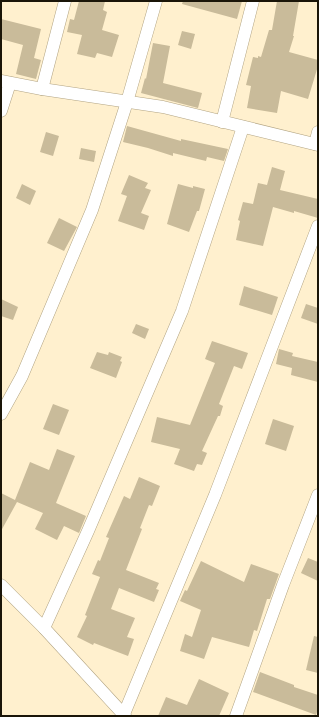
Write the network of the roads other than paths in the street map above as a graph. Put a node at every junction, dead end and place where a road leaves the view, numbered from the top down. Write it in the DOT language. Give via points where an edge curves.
graph roads {
  1 [pos="65,1"];
  2 [pos="156,1"];
  3 [pos="253,1"];
  4 [pos="5,82"];
  5 [pos="42,89"];
  6 [pos="127,102"];
  7 [pos="1,111"];
  8 [pos="222,122"];
  9 [pos="242,127"];
  10 [pos="318,132"];
  11 [pos="317,145"];
  12 [pos="318,226"];
  13 [pos="1,414"];
  14 [pos="318,495"];
  15 [pos="1,585"];
  16 [pos="44,628"];
  17 [pos="124,715"];
  18 [pos="236,716"];
  1 -- 5 [label="street"];
  2 -- 6 [label="street"];
  3 -- 8 [label="street"];
  4 -- 5 [label="street"];
  4 -- 7 [label="street"];
  5 -- 6 [label="street"];
  6 -- 8 [label="street" via="163,107"];
  6 -- 13 [label="street" via="92,210 22,376"];
  8 -- 9 [label="street"];
  9 -- 11 [label="street"];
  9 -- 16 [label="street" via="182,311"];
  10 -- 11 [label="street"];
  12 -- 17 [label="street" via="215,495"];
  14 -- 18 [label="street"];
  15 -- 16 [label="street"];
  16 -- 17 [label="street"];
}
